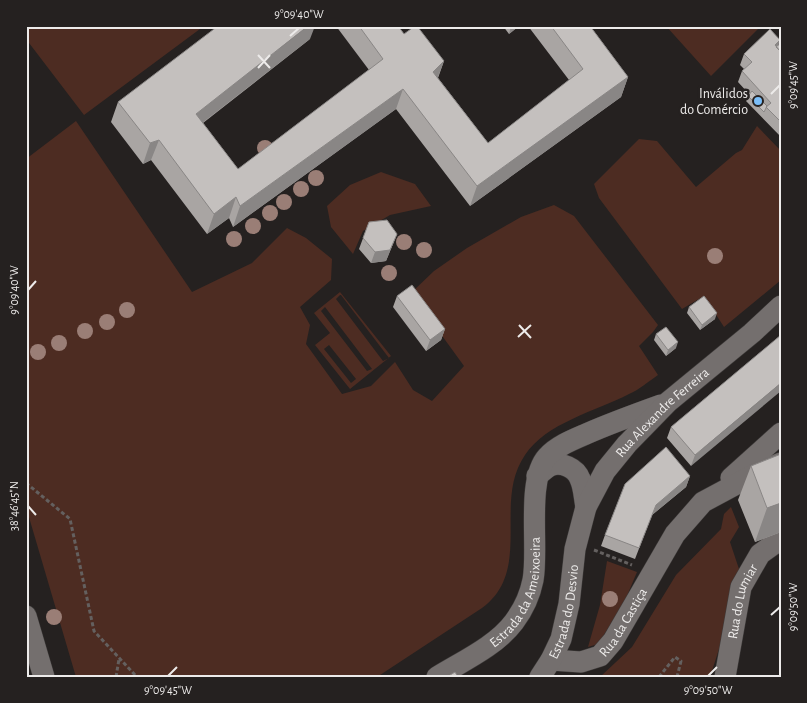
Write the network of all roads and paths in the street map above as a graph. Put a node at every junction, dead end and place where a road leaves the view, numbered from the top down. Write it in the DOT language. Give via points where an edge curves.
graph roads {
  1 [pos="781,306"];
  2 [pos="668,402"];
  3 [pos="781,433"];
  4 [pos="781,463"];
  5 [pos="537,476"];
  6 [pos="26,483"];
  7 [pos="715,494"];
  8 [pos="586,507"];
  9 [pos="781,539"];
  10 [pos="578,542"];
  11 [pos="637,567"];
  12 [pos="26,616"];
  13 [pos="119,658"];
  14 [pos="546,668"];
  15 [pos="44,677"];
  16 [pos="116,677"];
  17 [pos="136,677"];
  18 [pos="437,677"];
  19 [pos="659,677"];
  20 [pos="677,677"];
  21 [pos="725,677"];
  1 -- 2 [label="street, Rua Alexandre Ferreira"];
  2 -- 5 [label="street, Estrada da Ameixoeira" via="566,443 546,458"];
  2 -- 8 [label="street, Rua Alexandre Ferreira" via="605,471"];
  3 -- 7 [label="street, Rua da Castiça"];
  4 -- 7 [label="street, Rua da Castiça"];
  5 -- 8 [label="street" via="550,466 569,466 581,480"];
  5 -- 18 [label="street, Estrada da Ameixoeira" via="533,581 522,610 497,639"];
  6 -- 13 [label="path" via="70,519 94,632"];
  7 -- 14 [label="street, Rua da Castiça" via="675,534 613,641 600,656"];
  8 -- 10 [label="street, Rua Alexandre Ferreira"];
  9 -- 21 [label="street, Rua do Lumiar" via="760,554 741,587"];
  10 -- 11 [label="path, Rua da Castiça"];
  10 -- 14 [label="street, Estrada do Desvio" via="561,639"];
  12 -- 15 [label="street"];
  13 -- 16 [label="path"];
  13 -- 17 [label="path"];
  19 -- 20 [label="path" via="675,657 681,660"];
}
